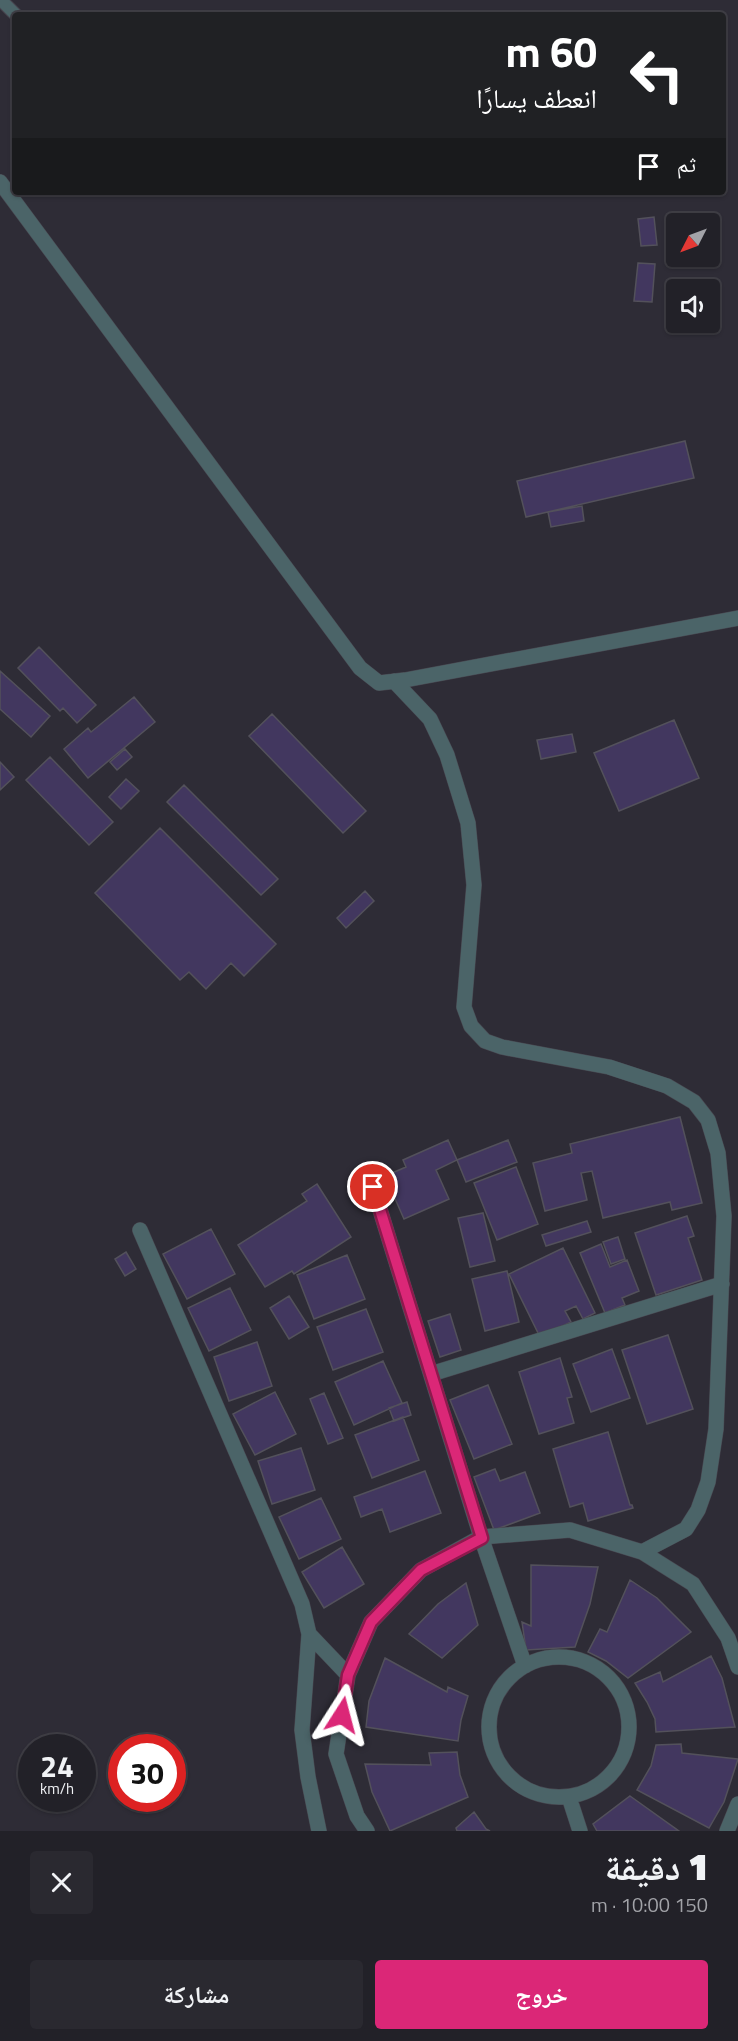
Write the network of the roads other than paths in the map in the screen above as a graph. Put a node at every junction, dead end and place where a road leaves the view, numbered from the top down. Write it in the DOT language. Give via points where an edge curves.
graph roads {
  1 [pos="1,0"];
  2 [pos="13,12"];
  3 [pos="0,182"];
  4 [pos="738,618"];
  5 [pos="394,681"];
  6 [pos="373,1187"];
  7 [pos="140,1230"];
  8 [pos="722,1284"];
  9 [pos="431,1374"];
  10 [pos="482,1538"];
  11 [pos="642,1552"];
  12 [pos="309,1634"];
  13 [pos="525,1666"];
  14 [pos="738,1667"];
  15 [pos="348,1675"];
  16 [pos="569,1797"];
  17 [pos="738,1804"];
  18 [pos="319,1831"];
  19 [pos="367,1831"];
  20 [pos="580,1831"];
  21 [pos="727,1831"];
  1 -- 2 [label="lane"];
  3 -- 5 [label="street" via="360,668 379,683"];
  4 -- 5 [label="street"];
  5 -- 8 [label="street" via="429,719 447,755 468,823 474,885 464,1007 471,1026 485,1041 502,1047 609,1066 667,1086 694,1102 708,1120 718,1153 724,1216"];
  6 -- 9 [label="street"];
  7 -- 12 [label="street" via="302,1604"];
  8 -- 9 [label="street"];
  8 -- 11 [label="street" via="716,1429 708,1482 686,1530"];
  9 -- 10 [label="street"];
  10 -- 11 [label="street" via="570,1530"];
  10 -- 13 [label="street"];
  10 -- 15 [label="street" via="421,1570 371,1622"];
  11 -- 14 [label="street" via="693,1584 728,1638"];
  12 -- 15 [label="street"];
  12 -- 18 [label="street" via="302,1730"];
  13 -- 16 [label="street" via="501,1687 494,1702 490,1717 493,1749 500,1764 522,1787 537,1794"];
  13 -- 16 [label="street" via="554,1657 584,1662 610,1679 626,1705 629,1735 619,1764 598,1786"];
  15 -- 19 [label="street" via="336,1754 357,1816"];
  16 -- 20 [label="street"];
  17 -- 21 [label="street"];
}
